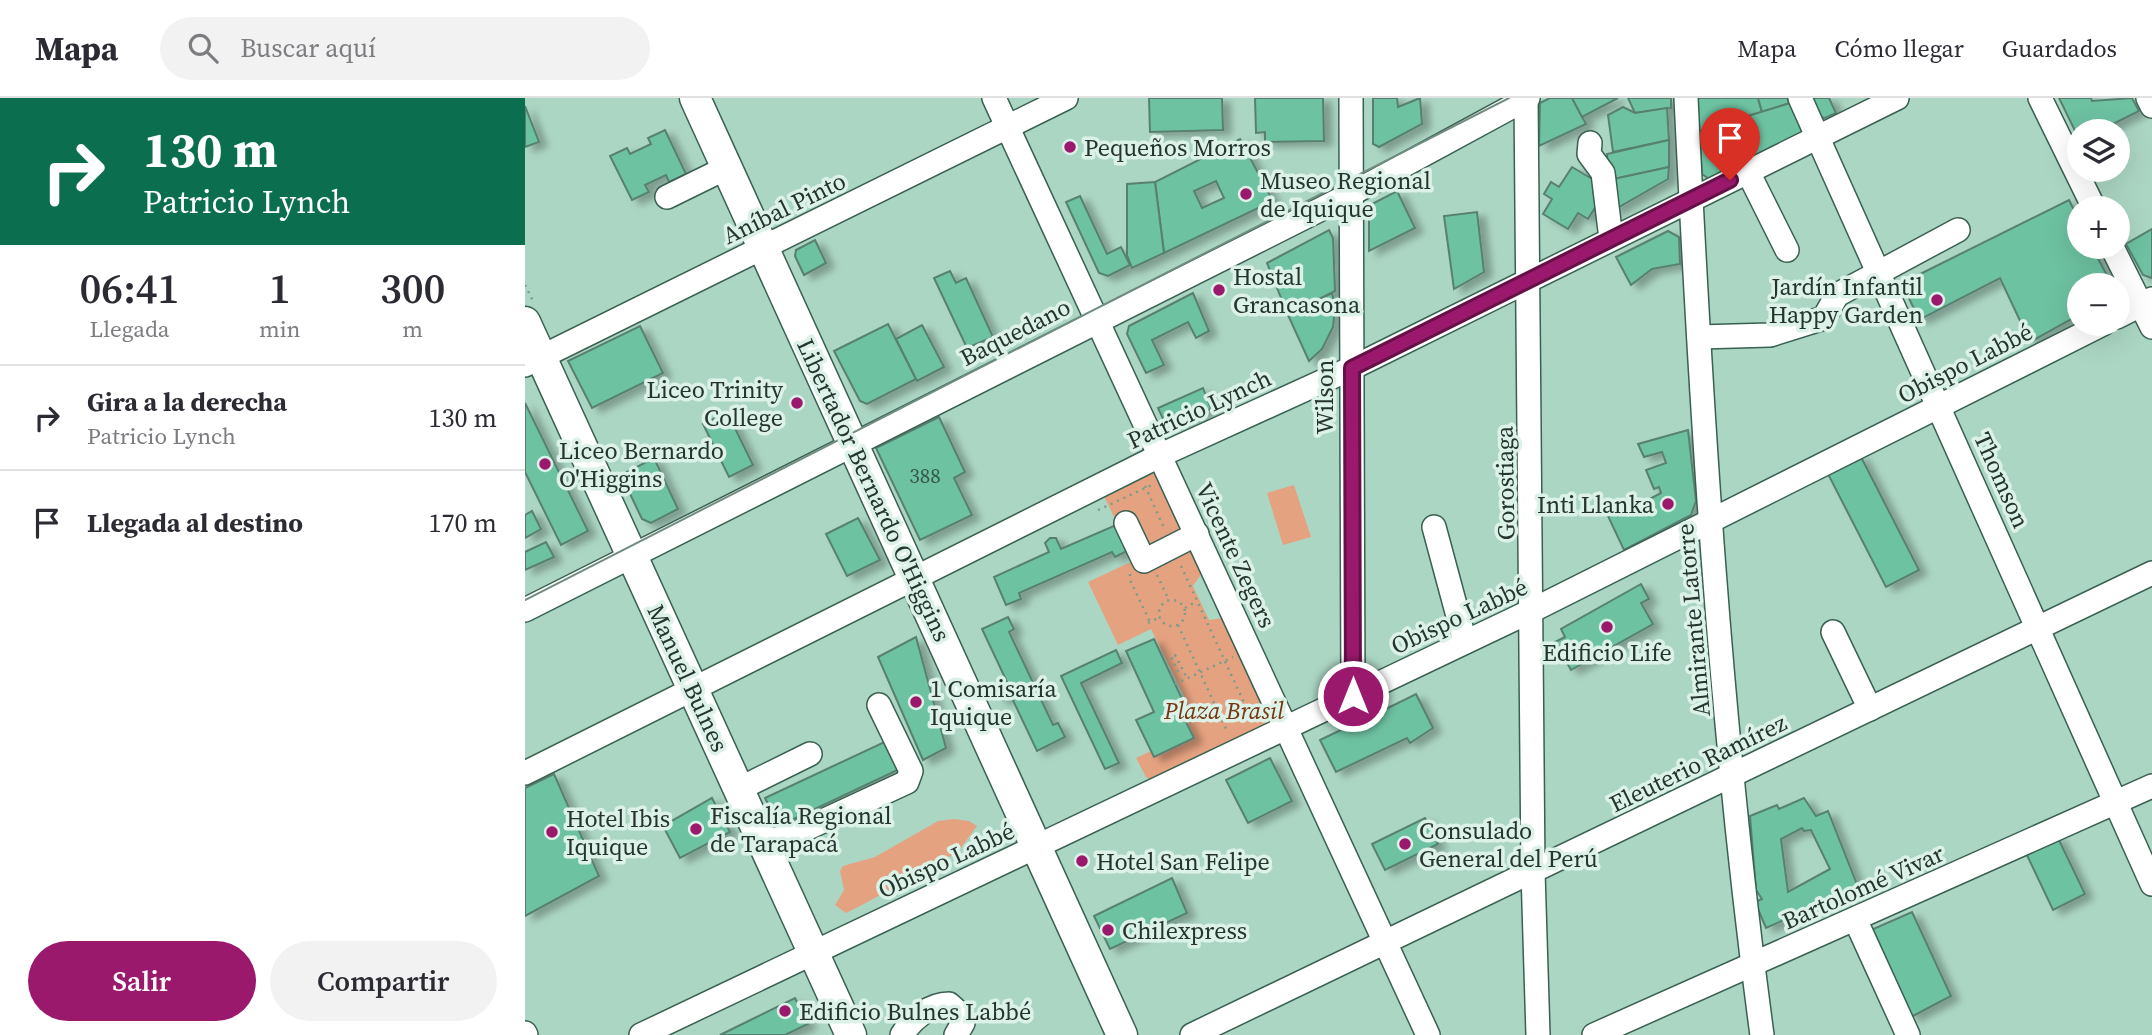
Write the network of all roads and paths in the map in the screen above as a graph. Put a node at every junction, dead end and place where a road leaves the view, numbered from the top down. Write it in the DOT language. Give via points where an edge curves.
graph roads {
  1 [pos="695,98"];
  2 [pos="995,98"];
  3 [pos="1066,98"];
  4 [pos="1351,98"];
  5 [pos="1526,98"];
  6 [pos="1686,98"];
  7 [pos="1800,98"];
  8 [pos="1897,98"];
  9 [pos="2040,98"];
  10 [pos="2148,98"];
  11 [pos="2152,106"];
  12 [pos="1008,126"];
  13 [pos="1818,137"];
  14 [pos="1590,143"];
  15 [pos="726,167"];
  16 [pos="1748,172"];
  17 [pos="1351,194"];
  18 [pos="2088,196"];
  19 [pos="667,197"];
  20 [pos="1691,200"];
  21 [pos="1958,230"];
  22 [pos="1611,239"];
  23 [pos="763,247"];
  24 [pos="1787,250"];
  25 [pos="2120,259"];
  26 [pos="1879,271"];
  27 [pos="1528,281"];
  28 [pos="2147,302"];
  29 [pos="2130,310"];
  30 [pos="1098,320"];
  31 [pos="525,322"];
  32 [pos="2152,327"];
  33 [pos="2078,336"];
  34 [pos="1699,337"];
  35 [pos="533,361"];
  36 [pos="1352,368"];
  37 [pos="1939,404"];
  38 [pos="853,445"];
  39 [pos="1161,455"];
  40 [pos="1136,467"];
  41 [pos="1713,522"];
  42 [pos="1126,523"];
  43 [pos="1434,527"];
  44 [pos="1197,534"];
  45 [pos="1173,547"];
  46 [pos="633,557"];
  47 [pos="1144,561"];
  48 [pos="2152,573"];
  49 [pos="914,578"];
  50 [pos="1197,601"];
  51 [pos="1184,608"];
  52 [pos="525,610"];
  53 [pos="1532,610"];
  54 [pos="1160,617"];
  55 [pos="1178,625"];
  56 [pos="2039,628"];
  57 [pos="1833,632"];
  58 [pos="1465,642"];
  59 [pos="1239,654"];
  60 [pos="1224,661"];
  61 [pos="1199,673"];
  62 [pos="1171,675"];
  63 [pos="1187,678"];
  64 [pos="1175,684"];
  65 [pos="693,688"];
  66 [pos="1353,696"];
  67 [pos="879,705"];
  68 [pos="1870,709"];
  69 [pos="1286,728"];
  70 [pos="1228,734"];
  71 [pos="1264,739"];
  72 [pos="810,754"];
  73 [pos="525,773"];
  74 [pos="1732,775"];
  75 [pos="2152,786"];
  76 [pos="739,789"];
  77 [pos="2116,803"];
  78 [pos="764,843"];
  79 [pos="1036,846"];
  80 [pos="1533,872"];
  81 [pos="2152,884"];
  82 [pos="1855,919"];
  83 [pos="1386,943"];
  84 [pos="814,952"];
  85 [pos="1753,965"];
  86 [pos="641,1035"];
  87 [pos="851,1035"];
  88 [pos="902,1035"];
  89 [pos="956,1035"];
  90 [pos="1122,1035"];
  91 [pos="1192,1035"];
  92 [pos="1428,1035"];
  93 [pos="1538,1035"];
  94 [pos="1594,1035"];
  95 [pos="1762,1035"];
  96 [pos="1908,1035"];
  1 -- 15 [label="main road, Libertador Bernardo O'Higgins"];
  2 -- 12 [label="street, Vicente Zegers"];
  3 -- 12 [label="street, Aníbal Pinto"];
  4 -- 17 [label="street, Wilson"];
  5 -- 17 [label="street, Baquedano"];
  5 -- 27 [label="street, Gorostiaga"];
  6 -- 20 [label="street, Almirante Latorre"];
  7 -- 13 [label="street, Thomson"];
  8 -- 13 [label="street, Patricio Lynch"];
  9 -- 18 [label="street"];
  10 -- 11 [label="street"];
  12 -- 23 [label="street, Aníbal Pinto"];
  12 -- 30 [label="street, Vicente Zegers"];
  13 -- 16 [label="street, Patricio Lynch"];
  13 -- 26 [label="street, Thomson"];
  14 -- 22 [label="street" via="1589,155 1603,173"];
  15 -- 19 [label="street"];
  15 -- 23 [label="main road, Libertador Bernardo O'Higgins"];
  16 -- 20 [label="street, Patricio Lynch"];
  16 -- 24 [label="street"];
  17 -- 30 [label="street, Baquedano"];
  17 -- 36 [label="street, Wilson"];
  20 -- 22 [label="street, Patricio Lynch"];
  20 -- 34 [label="street, Almirante Latorre"];
  21 -- 26 [label="street"];
  22 -- 27 [label="street, Patricio Lynch"];
  23 -- 35 [label="street, Aníbal Pinto"];
  23 -- 38 [label="main road, Libertador Bernardo O'Higgins"];
  25 -- 28 [label="street"];
  26 -- 34 [label="street" via="1837,295 1824,318 1770,335"];
  26 -- 37 [label="street, Thomson"];
  27 -- 36 [label="street, Patricio Lynch"];
  27 -- 53 [label="street, Gorostiaga"];
  28 -- 29 [label="street"];
  28 -- 32 [label="street"];
  30 -- 38 [label="street, Baquedano"];
  30 -- 39 [label="street, Vicente Zegers"];
  31 -- 35 [label="main road, Manuel Bulnes"];
  33 -- 37 [label="street, Obispo Labbé"];
  34 -- 41 [label="street, Almirante Latorre"];
  35 -- 46 [label="main road, Manuel Bulnes"];
  36 -- 39 [label="street, Patricio Lynch"];
  36 -- 66 [label="street, Wilson"];
  37 -- 41 [label="street, Obispo Labbé"];
  37 -- 56 [label="street, Thomson"];
  38 -- 46 [label="street, Baquedano"];
  38 -- 49 [label="main road, Libertador Bernardo O'Higgins"];
  39 -- 40 [label="street, Patricio Lynch"];
  39 -- 44 [label="street, Vicente Zegers"];
  40 -- 45 [label="path"];
  40 -- 49 [label="street, Patricio Lynch"];
  41 -- 53 [label="street, Obispo Labbé"];
  41 -- 74 [label="street, Almirante Latorre"];
  42 -- 47 [label="street"];
  43 -- 58 [label="street"];
  44 -- 45 [label="street"];
  44 -- 69 [label="street, Vicente Zegers"];
  45 -- 47 [label="street"];
  45 -- 50 [label="path"];
  46 -- 52 [label="street, Baquedano"];
  46 -- 65 [label="main road, Manuel Bulnes"];
  47 -- 54 [label="path" via="1131,568 1130,580 1149,623"];
  48 -- 56 [label="street, Eleuterio Ramírez"];
  49 -- 65 [label="street, Patricio Lynch"];
  49 -- 79 [label="main road, Libertador Bernardo O'Higgins"];
  50 -- 51 [label="path"];
  50 -- 60 [label="path"];
  51 -- 54 [label="path" via="1177,600 1168,600"];
  51 -- 55 [label="path" via="1184,619"];
  53 -- 58 [label="street, Obispo Labbé"];
  53 -- 80 [label="street, Gorostiaga"];
  54 -- 55 [label="path" via="1169,626"];
  55 -- 61 [label="path"];
  56 -- 68 [label="street, Eleuterio Ramírez"];
  56 -- 77 [label="street, Thomson"];
  57 -- 68 [label="street"];
  58 -- 66 [label="street, Obispo Labbé"];
  59 -- 60 [label="path"];
  60 -- 61 [label="path"];
  60 -- 71 [label="path"];
  61 -- 63 [label="path"];
  61 -- 70 [label="path"];
  62 -- 63 [label="path" via="1178,671 1171,657 1175,655"];
  63 -- 64 [label="path"];
  65 -- 73 [label="street, Patricio Lynch"];
  65 -- 76 [label="main road, Manuel Bulnes"];
  66 -- 69 [label="street, Obispo Labbé"];
  67 -- 78 [label="street" via="911,771 907,782 797,833"];
  68 -- 74 [label="street, Eleuterio Ramírez"];
  69 -- 71 [label="street, Obispo Labbé"];
  69 -- 83 [label="street, Vicente Zegers"];
  71 -- 79 [label="street, Obispo Labbé"];
  72 -- 76 [label="street"];
  74 -- 80 [label="street, Eleuterio Ramírez"];
  74 -- 85 [label="street, Almirante Latorre"];
  75 -- 77 [label="street, Bartolomé Vivar"];
  76 -- 78 [label="main road, Manuel Bulnes"];
  77 -- 81 [label="street, Thomson"];
  77 -- 82 [label="street, Bartolomé Vivar"];
  78 -- 84 [label="main road, Manuel Bulnes"];
  79 -- 84 [label="street, Obispo Labbé"];
  79 -- 90 [label="main road, Libertador Bernardo O'Higgins"];
  80 -- 83 [label="street, Eleuterio Ramírez"];
  80 -- 93 [label="street, Gorostiaga"];
  82 -- 85 [label="street, Bartolomé Vivar"];
  82 -- 96 [label="street"];
  83 -- 91 [label="street, Eleuterio Ramírez"];
  83 -- 92 [label="street, Vicente Zegers"];
  84 -- 86 [label="street, Obispo Labbé"];
  84 -- 87 [label="main road, Manuel Bulnes"];
  85 -- 94 [label="street, Bartolomé Vivar"];
  85 -- 95 [label="street, Almirante Latorre"];
  88 -- 89 [label="street" via="909,1023 939,1004 949,1004 963,1023"];
}
